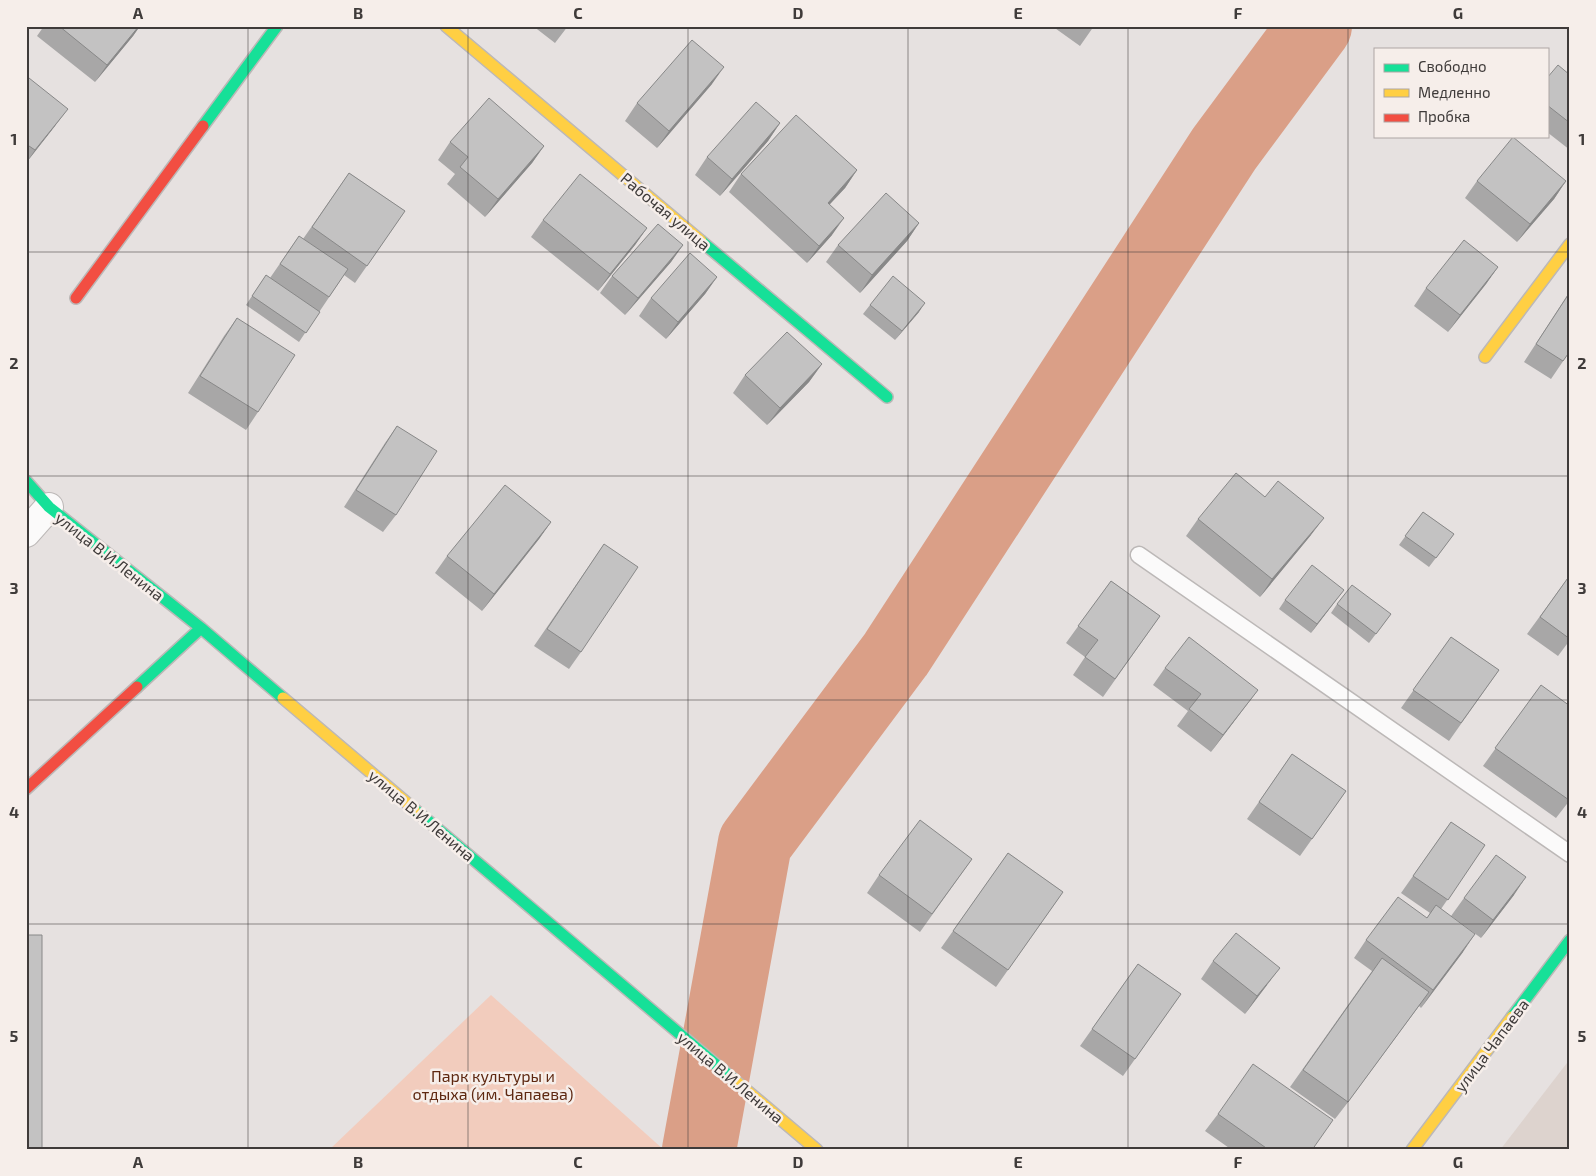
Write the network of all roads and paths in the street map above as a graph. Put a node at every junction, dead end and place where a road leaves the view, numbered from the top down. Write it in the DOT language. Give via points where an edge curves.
graph roads {
  1 [pos="277,26"];
  2 [pos="446,26"];
  3 [pos="1570,244"];
  4 [pos="76,298"];
  5 [pos="1485,357"];
  6 [pos="887,397"];
  7 [pos="26,481"];
  8 [pos="48,507"];
  9 [pos="26,533"];
  10 [pos="1139,555"];
  11 [pos="201,628"];
  12 [pos="26,789"];
  13 [pos="1570,854"];
  14 [pos="1570,940"];
  15 [pos="817,1150"];
  16 [pos="1412,1150"];
  1 -- 4 [label="street"];
  2 -- 6 [label="street, Рабочая улица"];
  3 -- 5 [label="street"];
  7 -- 8 [label="street, улица В.И.Ленина"];
  8 -- 9 [label="street"];
  8 -- 11 [label="street, улица В.И.Ленина"];
  10 -- 13 [label="lane"];
  11 -- 12 [label="street"];
  11 -- 15 [label="street, улица В.И.Ленина"];
  14 -- 16 [label="street, улица Чапаева"];
}
